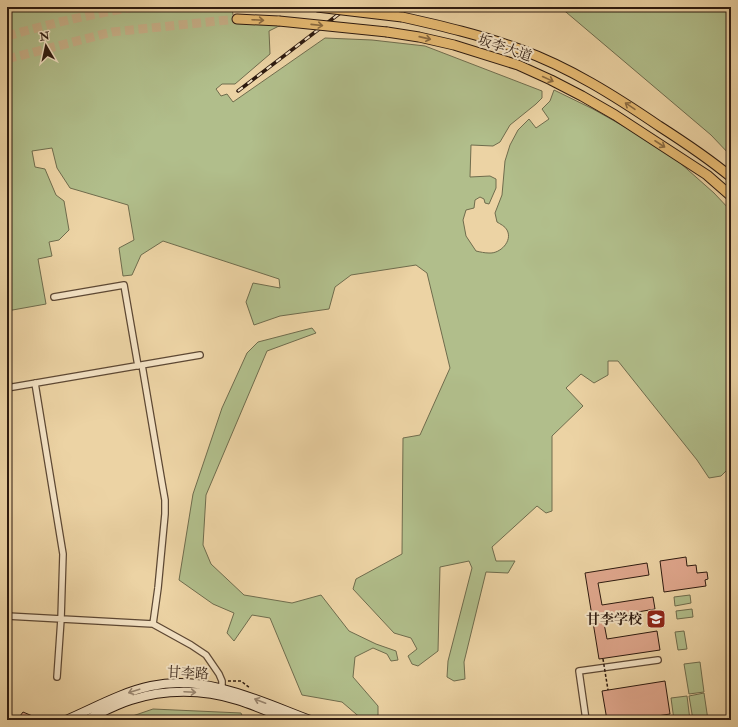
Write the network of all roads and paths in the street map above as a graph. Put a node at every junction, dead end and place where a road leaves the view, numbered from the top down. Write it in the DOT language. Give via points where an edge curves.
graph roads {
  1 [pos="317,7"];
  2 [pos="237,19"];
  3 [pos="731,177"];
  4 [pos="731,196"];
  5 [pos="54,297"];
  6 [pos="200,355"];
  7 [pos="140,366"];
  8 [pos="7,375"];
  9 [pos="35,383"];
  10 [pos="8,388"];
  11 [pos="7,616"];
  12 [pos="61,619"];
  13 [pos="153,624"];
  14 [pos="603,659"];
  15 [pos="658,660"];
  16 [pos="57,677"];
  17 [pos="608,690"];
  18 [pos="222,692"];
  19 [pos="66,720"];
  20 [pos="86,720"];
  21 [pos="289,720"];
  22 [pos="310,720"];
  23 [pos="586,720"];
  3 -- 1 [label="main road, 坂李大道, one-way, bridge" via="711,160 621,100 556,64 520,49 444,26 402,17"];
  2 -- 4 [label="main road, 坂李大道, one-way, bridge" via="386,32 419,37 486,54 551,80 615,115 707,175"];
  5 -- 7 [label="street" via="124,285"];
  6 -- 7 [label="street"];
  7 -- 9 [label="street"];
  7 -- 13 [label="street" via="162,483 165,514"];
  8 -- 10 [label="street"];
  9 -- 10 [label="street"];
  9 -- 12 [label="street" via="63,554"];
  11 -- 12 [label="street"];
  12 -- 13 [label="street"];
  12 -- 16 [label="street"];
  13 -- 18 [label="street" via="206,655 219,674"];
  14 -- 17 [label="path, bridge"];
  15 -- 23 [label="street" via="579,672"];
  18 -- 19 [label="main road, 甘李路, one-way" via="207,686 178,683 151,686 123,694"];
  20 -- 18 [label="main road, 甘李路, one-way" via="130,700 146,696 178,692"];
  18 -- 21 [label="main road, 甘李路"];
  22 -- 18 [label="main road, 甘李路, one-way" via="239,693"];
}
